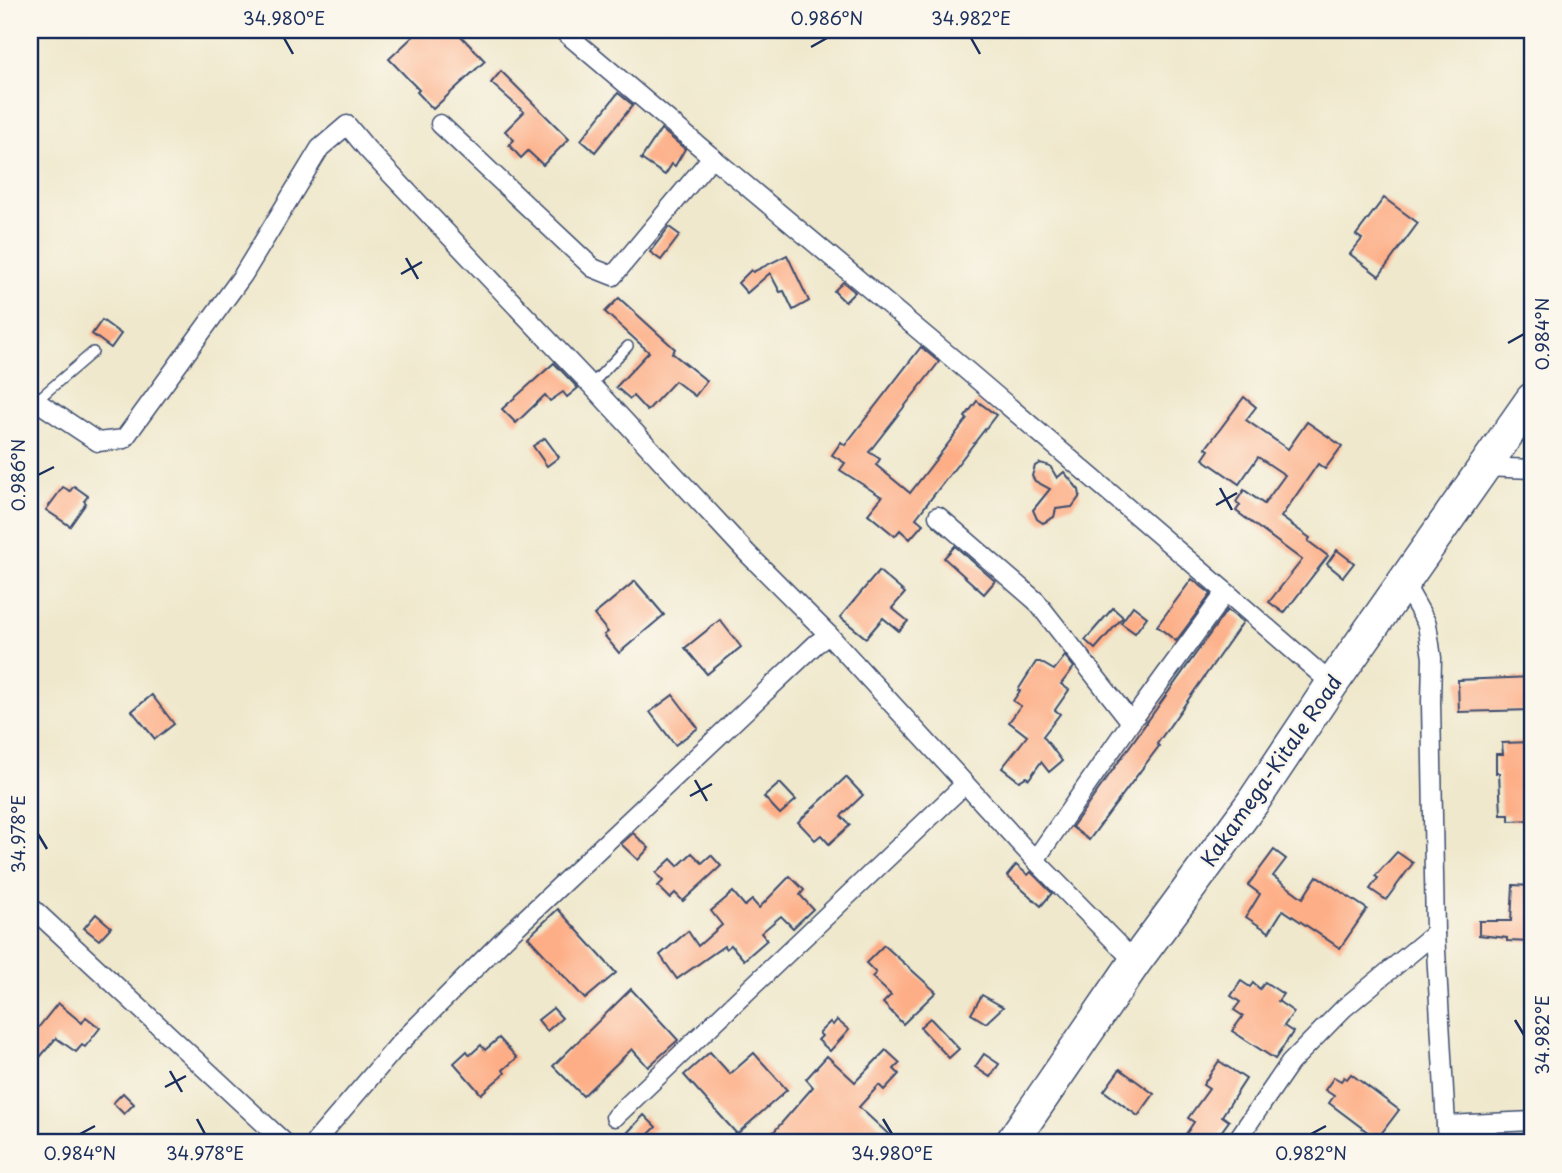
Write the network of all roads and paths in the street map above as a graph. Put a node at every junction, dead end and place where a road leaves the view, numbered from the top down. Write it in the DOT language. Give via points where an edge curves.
graph roads {
  1 [pos="562,30"];
  2 [pos="440,124"];
  3 [pos="712,157"];
  4 [pos="628,346"];
  5 [pos="93,352"];
  6 [pos="592,385"];
  7 [pos="33,399"];
  8 [pos="1532,399"];
  9 [pos="1484,467"];
  10 [pos="1532,469"];
  11 [pos="938,516"];
  12 [pos="1404,583"];
  13 [pos="1226,592"];
  14 [pos="829,635"];
  15 [pos="1332,684"];
  16 [pos="1131,722"];
  17 [pos="965,784"];
  18 [pos="1035,860"];
  19 [pos="30,906"];
  20 [pos="1435,933"];
  21 [pos="1135,962"];
  22 [pos="615,1117"];
  23 [pos="1532,1121"];
  24 [pos="1447,1125"];
  25 [pos="285,1143"];
  26 [pos="314,1143"];
  27 [pos="1011,1143"];
  28 [pos="1235,1143"];
  29 [pos="1447,1143"];
  1 -- 3 [label="street"];
  2 -- 3 [label="street" via="593,268 613,276"];
  3 -- 13 [label="street"];
  4 -- 6 [label="lane"];
  5 -- 7 [label="lane"];
  6 -- 7 [label="street" via="346,125 320,148 243,275 124,439 98,442"];
  6 -- 14 [label="street"];
  8 -- 9 [label="highway, Kakamega-Kitale Road"];
  9 -- 10 [label="street"];
  9 -- 12 [label="highway, Kakamega-Kitale Road"];
  11 -- 16 [label="street" via="1036,601"];
  12 -- 15 [label="highway, Kakamega-Kitale Road"];
  12 -- 20 [label="street" via="1427,624 1432,657"];
  13 -- 15 [label="street"];
  13 -- 16 [label="street"];
  14 -- 17 [label="street"];
  14 -- 26 [label="street" via="499,944 400,1044"];
  15 -- 21 [label="highway, Kakamega-Kitale Road" via="1253,802"];
  16 -- 18 [label="street"];
  17 -- 18 [label="street"];
  17 -- 22 [label="street"];
  18 -- 21 [label="street"];
  19 -- 25 [label="street"];
  20 -- 24 [label="street"];
  20 -- 28 [label="street" via="1344,1008 1290,1063"];
  21 -- 27 [label="highway, Kakamega-Kitale Road"];
  23 -- 24 [label="street"];
  24 -- 29 [label="street"];
}
